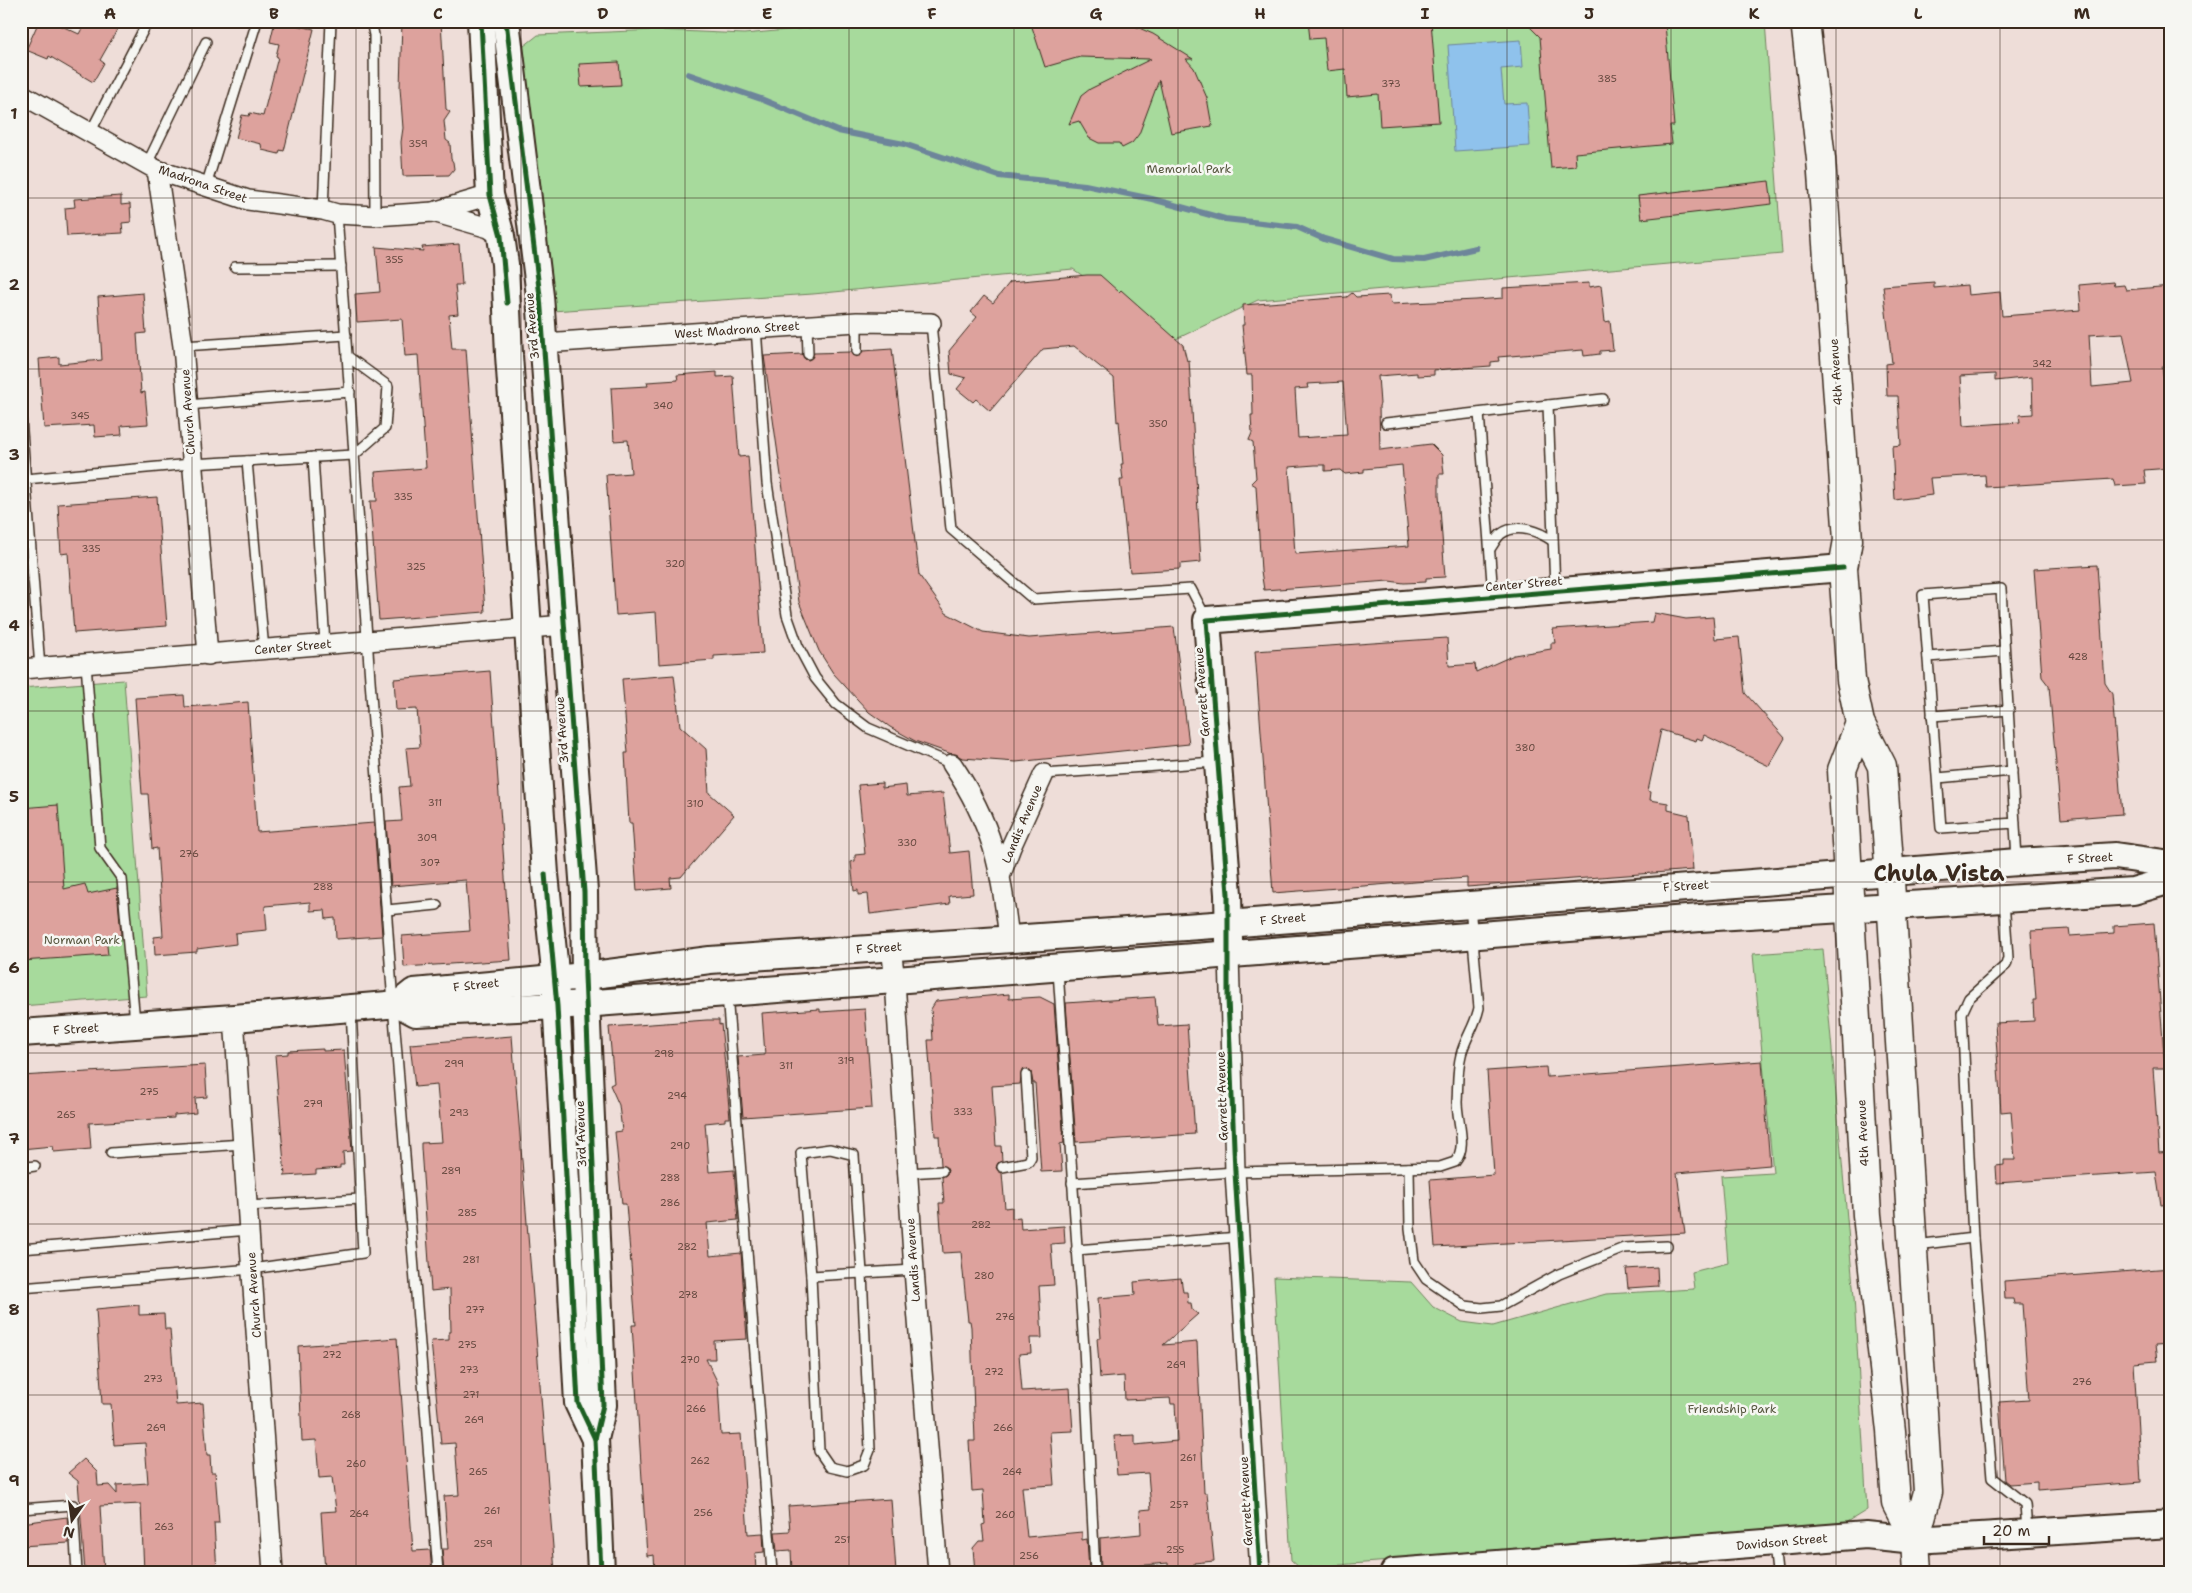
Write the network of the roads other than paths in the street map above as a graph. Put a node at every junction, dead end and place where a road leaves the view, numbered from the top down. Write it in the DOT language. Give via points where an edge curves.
graph roads {
  1 [pos="148,21"];
  2 [pos="257,21"];
  3 [pos="331,21"];
  4 [pos="370,21"];
  5 [pos="481,21"];
  6 [pos="506,21"];
  7 [pos="1805,21"];
  8 [pos="206,42"];
  9 [pos="21,94"];
  10 [pos="90,133"];
  11 [pos="152,167"];
  12 [pos="206,186"];
  13 [pos="490,195"];
  14 [pos="330,212"];
  15 [pos="433,212"];
  16 [pos="375,216"];
  17 [pos="501,236"];
  18 [pos="341,266"];
  19 [pos="235,268"];
  20 [pos="507,302"];
  21 [pos="857,322"];
  22 [pos="930,323"];
  23 [pos="807,325"];
  24 [pos="756,328"];
  25 [pos="346,335"];
  26 [pos="544,343"];
  27 [pos="183,346"];
  28 [pos="857,352"];
  29 [pos="808,354"];
  30 [pos="347,356"];
  31 [pos="350,392"];
  32 [pos="1603,399"];
  33 [pos="187,405"];
  34 [pos="1548,405"];
  35 [pos="1479,413"];
  36 [pos="21,418"];
  37 [pos="1386,423"];
  38 [pos="354,455"];
  39 [pos="313,457"];
  40 [pos="247,461"];
  41 [pos="192,464"];
  42 [pos="25,479"];
  43 [pos="1553,541"];
  44 [pos="1490,549"];
  45 [pos="1843,568"];
  46 [pos="1555,592"];
  47 [pos="1494,597"];
  48 [pos="1207,620"];
  49 [pos="565,625"];
  50 [pos="529,627"];
  51 [pos="367,641"];
  52 [pos="325,644"];
  53 [pos="264,650"];
  54 [pos="2004,651"];
  55 [pos="208,656"];
  56 [pos="1928,657"];
  57 [pos="86,664"];
  58 [pos="40,668"];
  59 [pos="21,669"];
  60 [pos="2009,710"];
  61 [pos="1932,716"];
  62 [pos="1860,722"];
  63 [pos="1218,762"];
  64 [pos="952,764"];
  65 [pos="2012,771"];
  66 [pos="1044,774"];
  67 [pos="1938,778"];
  68 [pos="2015,823"];
  69 [pos="2018,862"];
  70 [pos="2171,864"];
  71 [pos="1890,871"];
  72 [pos="1001,874"];
  73 [pos="1849,874"];
  74 [pos="2171,880"];
  75 [pos="2004,898"];
  76 [pos="1469,904"];
  77 [pos="437,905"];
  78 [pos="1892,905"];
  79 [pos="1851,908"];
  80 [pos="387,910"];
  81 [pos="1228,924"];
  82 [pos="1473,936"];
  83 [pos="1009,939"];
  84 [pos="891,947"];
  85 [pos="1229,954"];
  86 [pos="1058,968"];
  87 [pos="585,976"];
  88 [pos="555,978"];
  89 [pos="895,981"];
  90 [pos="727,994"];
  91 [pos="586,1003"];
  92 [pos="396,1004"];
  93 [pos="556,1006"];
  94 [pos="351,1008"];
  95 [pos="234,1018"];
  96 [pos="136,1024"];
  97 [pos="21,1033"];
  98 [pos="1026,1075"];
  99 [pos="243,1144"];
  100 [pos="110,1153"];
  101 [pos="35,1166"];
  102 [pos="1002,1167"];
  103 [pos="21,1168"];
  104 [pos="1410,1168"];
  105 [pos="942,1171"];
  106 [pos="1235,1172"];
  107 [pos="907,1173"];
  108 [pos="1072,1183"];
  109 [pos="360,1199"];
  110 [pos="247,1206"];
  111 [pos="249,1230"];
  112 [pos="1239,1237"];
  113 [pos="1973,1238"];
  114 [pos="1666,1246"];
  115 [pos="1912,1246"];
  116 [pos="21,1249"];
  117 [pos="1076,1250"];
  118 [pos="252,1269"];
  119 [pos="914,1270"];
  120 [pos="862,1273"];
  121 [pos="811,1276"];
  122 [pos="21,1288"];
  123 [pos="595,1439"];
  124 [pos="21,1509"];
  125 [pos="2171,1524"];
  126 [pos="2027,1533"];
  127 [pos="1915,1540"];
  128 [pos="1774,1542"];
  129 [pos="1582,1565"];
  130 [pos="1427,1571"];
  131 [pos="77,1572"];
  132 [pos="273,1572"];
  133 [pos="438,1572"];
  134 [pos="601,1572"];
  135 [pos="772,1572"];
  136 [pos="938,1572"];
  137 [pos="1095,1572"];
  138 [pos="1260,1572"];
  139 [pos="1394,1572"];
  140 [pos="1777,1572"];
  141 [pos="1917,1572"];
  1 -- 10 [label="lane"];
  2 -- 12 [label="lane"];
  3 -- 14 [label="lane"];
  4 -- 16 [label="lane" via="374,35"];
  5 -- 13 [label="main road, 3rd Avenue"];
  6 -- 26 [label="main road, 3rd Avenue"];
  7 -- 45 [label="main road, 4th Avenue" via="1821,159 1847,530"];
  8 -- 11 [label="lane"];
  9 -- 10 [label="street, Madrona Street"];
  10 -- 11 [label="street, Madrona Street"];
  11 -- 12 [label="street, Madrona Street"];
  11 -- 27 [label="street, Church Avenue"];
  12 -- 14 [label="street, Madrona Street" via="248,200"];
  13 -- 15 [label="street, Madrona Street"];
  13 -- 17 [label="main road, 3rd Avenue"];
  14 -- 16 [label="street, Madrona Street"];
  14 -- 18 [label="lane"];
  15 -- 16 [label="street, Madrona Street"];
  15 -- 17 [label="street, Madrona Street" via="489,228"];
  17 -- 20 [label="main road, 3rd Avenue"];
  18 -- 19 [label="lane"];
  18 -- 25 [label="lane"];
  20 -- 26 [label="main road" via="531,337"];
  20 -- 50 [label="main road, 3rd Avenue"];
  21 -- 22 [label="street, West Madrona Street"];
  21 -- 23 [label="street, West Madrona Street"];
  21 -- 28 [label="lane"];
  22 -- 48 [label="lane" via="952,529 1033,599 1191,589"];
  23 -- 24 [label="street, West Madrona Street"];
  23 -- 29 [label="lane"];
  24 -- 26 [label="street, West Madrona Street"];
  24 -- 64 [label="lane" via="767,483 787,615 798,646 815,678 836,704 868,728"];
  25 -- 27 [label="lane"];
  25 -- 30 [label="lane"];
  26 -- 49 [label="main road, 3rd Avenue"];
  27 -- 33 [label="street, Church Avenue"];
  30 -- 31 [label="lane"];
  30 -- 38 [label="lane" via="388,386 384,428"];
  31 -- 33 [label="lane"];
  31 -- 38 [label="lane"];
  32 -- 34 [label="lane"];
  33 -- 41 [label="street, Church Avenue"];
  34 -- 35 [label="lane"];
  34 -- 43 [label="lane"];
  35 -- 37 [label="lane"];
  35 -- 44 [label="lane"];
  36 -- 42 [label="lane"];
  38 -- 39 [label="lane"];
  38 -- 51 [label="lane"];
  39 -- 40 [label="lane"];
  39 -- 52 [label="lane"];
  40 -- 41 [label="lane"];
  40 -- 53 [label="lane"];
  41 -- 42 [label="lane"];
  41 -- 55 [label="street, Church Avenue"];
  42 -- 58 [label="lane"];
  43 -- 44 [label="lane" via="1538,531 1515,528 1502,533"];
  43 -- 46 [label="lane"];
  44 -- 47 [label="lane"];
  45 -- 46 [label="main road, Center Street"];
  45 -- 62 [label="main road, 4th Avenue" via="1851,680"];
  46 -- 47 [label="main road, Center Street"];
  47 -- 48 [label="main road, Center Street"];
  48 -- 63 [label="main road, Garrett Avenue"];
  49 -- 50 [label="street, Center Street"];
  49 -- 87 [label="main road, 3rd Avenue" via="584,892"];
  50 -- 51 [label="street, Center Street"];
  50 -- 88 [label="main road, 3rd Avenue" via="544,874"];
  51 -- 52 [label="street, Center Street"];
  51 -- 80 [label="lane"];
  52 -- 53 [label="street, Center Street"];
  53 -- 55 [label="street, Center Street"];
  54 -- 56 [label="lane"];
  54 -- 56 [label="lane" via="2000,589 1923,595"];
  54 -- 60 [label="lane"];
  55 -- 57 [label="street, Center Street"];
  56 -- 61 [label="lane"];
  57 -- 58 [label="street, Center Street"];
  57 -- 96 [label="lane" via="100,848 122,879"];
  58 -- 59 [label="street, Center Street"];
  60 -- 61 [label="lane"];
  60 -- 65 [label="lane"];
  61 -- 67 [label="lane"];
  62 -- 71 [label="main road, 4th Avenue" via="1882,766"];
  62 -- 73 [label="main road, 4th Avenue" via="1842,770"];
  63 -- 66 [label="lane"];
  63 -- 81 [label="main road, Garrett Avenue"];
  64 -- 72 [label="street, Landis Avenue" via="972,794 994,846"];
  65 -- 67 [label="lane"];
  65 -- 68 [label="lane"];
  66 -- 72 [label="street, Landis Avenue"];
  67 -- 68 [label="lane" via="1942,828"];
  68 -- 69 [label="lane"];
  69 -- 70 [label="main road, F Street" via="2115,856"];
  69 -- 71 [label="main road, F Street"];
  71 -- 73 [label="main road, F Street"];
  71 -- 78 [label="main road, 4th Avenue"];
  72 -- 83 [label="street, Landis Avenue"];
  73 -- 76 [label="main road, F Street"];
  73 -- 79 [label="main road, 4th Avenue"];
  74 -- 75 [label="main road, F Street" via="2133,891"];
  75 -- 78 [label="main road, F Street"];
  75 -- 113 [label="lane" via="2006,965 1969,998 1962,1013"];
  76 -- 81 [label="main road, F Street"];
  76 -- 82 [label="lane"];
  77 -- 80 [label="lane"];
  78 -- 79 [label="main road, F Street"];
  78 -- 115 [label="main road, 4th Avenue"];
  79 -- 82 [label="main road, F Street"];
  79 -- 127 [label="main road, 4th Avenue" via="1867,1216 1896,1503"];
  80 -- 92 [label="lane"];
  81 -- 83 [label="main road, F Street"];
  81 -- 85 [label="main road, Garrett Avenue"];
  82 -- 85 [label="main road, F Street"];
  82 -- 104 [label="lane" via="1479,1008 1459,1065 1457,1104 1462,1150 1459,1158 1451,1164"];
  83 -- 84 [label="main road, F Street"];
  84 -- 87 [label="main road, F Street" via="710,960"];
  84 -- 89 [label="street, Landis Avenue"];
  85 -- 86 [label="main road, F Street"];
  85 -- 106 [label="street, Garrett Avenue"];
  86 -- 89 [label="main road, F Street"];
  86 -- 108 [label="lane"];
  87 -- 88 [label="main road, F Street"];
  87 -- 91 [label="main road, 3rd Avenue"];
  88 -- 92 [label="main road, F Street" via="414,992"];
  88 -- 93 [label="main road, 3rd Avenue"];
  89 -- 90 [label="main road, F Street"];
  89 -- 107 [label="street, Landis Avenue"];
  90 -- 91 [label="main road, F Street"];
  90 -- 135 [label="lane"];
  91 -- 93 [label="main road, F Street"];
  91 -- 123 [label="main road, 3rd Avenue" via="603,1405"];
  92 -- 93 [label="main road, F Street" via="416,1013"];
  92 -- 94 [label="main road, F Street"];
  92 -- 133 [label="lane"];
  93 -- 123 [label="main road, 3rd Avenue" via="578,1403"];
  94 -- 95 [label="main road, F Street"];
  94 -- 109 [label="lane"];
  95 -- 96 [label="main road, F Street"];
  95 -- 99 [label="street, Church Avenue"];
  96 -- 97 [label="main road, F Street"];
  98 -- 102 [label="lane" via="1031,1157 1028,1162"];
  99 -- 100 [label="lane"];
  99 -- 110 [label="street, Church Avenue"];
  101 -- 103 [label="lane"];
  104 -- 106 [label="lane"];
  104 -- 114 [label="lane" via="1410,1228 1414,1261 1426,1279 1465,1306 1501,1306 1559,1274 1624,1248"];
  105 -- 107 [label="lane"];
  106 -- 108 [label="lane"];
  106 -- 112 [label="street, Garrett Avenue"];
  107 -- 119 [label="street, Landis Avenue"];
  108 -- 117 [label="lane"];
  109 -- 110 [label="lane"];
  109 -- 118 [label="lane" via="363,1253"];
  110 -- 111 [label="street, Church Avenue"];
  111 -- 116 [label="lane"];
  111 -- 118 [label="street, Church Avenue"];
  112 -- 117 [label="lane"];
  112 -- 138 [label="street, Garrett Avenue"];
  113 -- 115 [label="lane"];
  113 -- 126 [label="lane" via="1992,1478 2025,1504"];
  115 -- 127 [label="main road, 4th Avenue" via="1928,1492"];
  117 -- 137 [label="lane"];
  118 -- 122 [label="lane"];
  118 -- 132 [label="street, Church Avenue"];
  119 -- 120 [label="lane"];
  119 -- 136 [label="street, Landis Avenue"];
  120 -- 121 [label="lane"];
  120 -- 121 [label="lane" via="854,1155 830,1149 801,1153"];
  120 -- 121 [label="lane" via="870,1450 864,1465 847,1471 830,1466 819,1450"];
  123 -- 134 [label="main road, 3rd Avenue"];
  124 -- 131 [label="lane" via="73,1505"];
  125 -- 126 [label="main road, Davidson Street"];
  126 -- 127 [label="main road, Davidson Street"];
  127 -- 128 [label="main road, Davidson Street" via="1866,1535"];
  127 -- 141 [label="main road, 4th Avenue"];
  128 -- 129 [label="main road, Davidson Street"];
  128 -- 140 [label="lane"];
  129 -- 130 [label="main road, Davidson Street"];
  130 -- 139 [label="main road, Davidson Street"];
}
